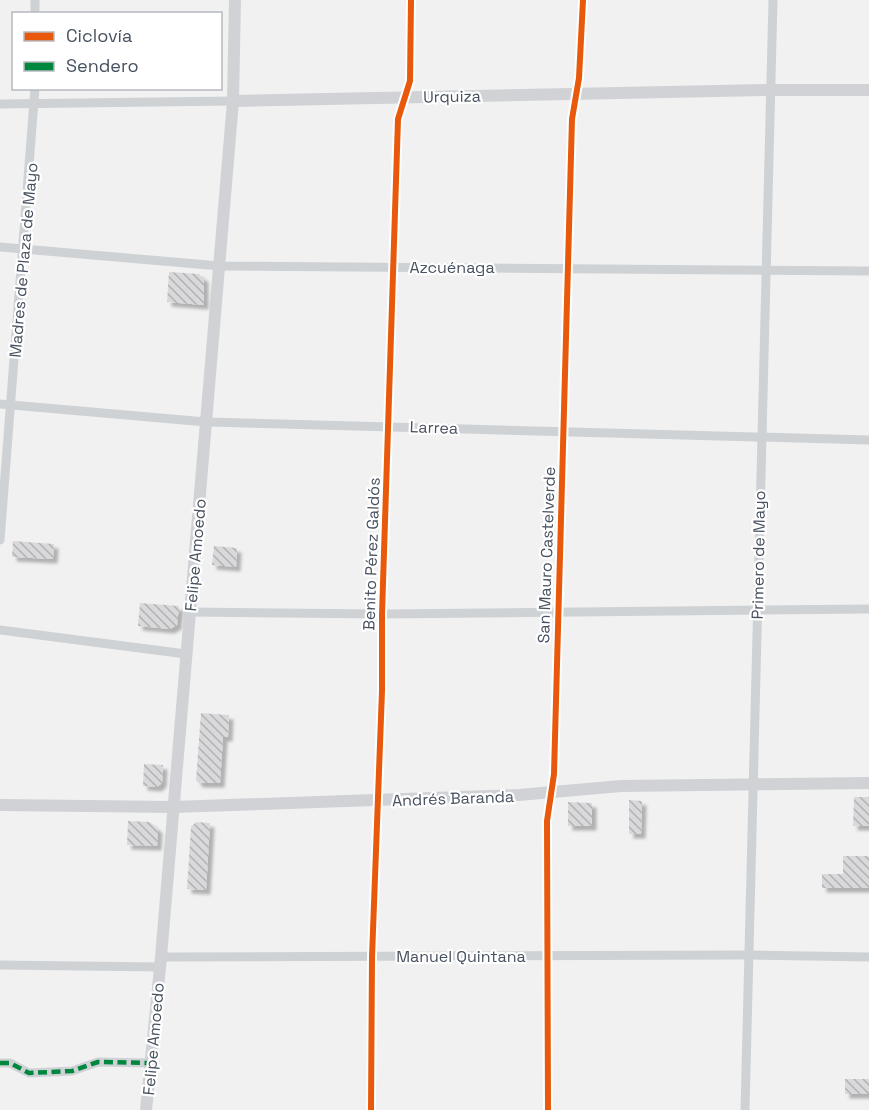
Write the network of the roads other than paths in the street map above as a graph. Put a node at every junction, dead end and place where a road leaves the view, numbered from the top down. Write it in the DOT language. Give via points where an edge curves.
graph roads {
  1 [pos="235,0"];
  2 [pos="411,0"];
  3 [pos="583,0"];
  4 [pos="773,0"];
  5 [pos="35,90"];
  6 [pos="770,90"];
  7 [pos="869,90"];
  8 [pos="576,94"];
  9 [pos="405,97"];
  10 [pos="233,101"];
  11 [pos="0,104"];
  12 [pos="35,104"];
  13 [pos="0,247"];
  14 [pos="24,249"];
  15 [pos="220,266"];
  16 [pos="395,267"];
  17 [pos="568,268"];
  18 [pos="767,271"];
  19 [pos="869,271"];
  20 [pos="0,404"];
  21 [pos="12,405"];
  22 [pos="206,422"];
  23 [pos="389,426"];
  24 [pos="564,431"];
  25 [pos="760,436"];
  26 [pos="869,440"];
  27 [pos="0,540"];
  28 [pos="757,609"];
  29 [pos="869,609"];
  30 [pos="190,612"];
  31 [pos="558,613"];
  32 [pos="382,614"];
  33 [pos="0,630"];
  34 [pos="186,654"];
  35 [pos="752,783"];
  36 [pos="869,783"];
  37 [pos="550,793"];
  38 [pos="377,801"];
  39 [pos="0,805"];
  40 [pos="172,807"];
  41 [pos="748,955"];
  42 [pos="547,956"];
  43 [pos="372,957"];
  44 [pos="869,957"];
  45 [pos="160,962"];
  46 [pos="0,965"];
  47 [pos="0,1063"];
  48 [pos="151,1063"];
  49 [pos="146,1110"];
  50 [pos="370,1110"];
  51 [pos="548,1110"];
  52 [pos="745,1110"];
  1 -- 10 [label="main road, Felipe Amoedo"];
  2 -- 9 [label="street, Benito Pérez Galdós" via="410,81"];
  3 -- 8 [label="street, San Mauro Castelverde"];
  4 -- 6 [label="street, Primero de Mayo"];
  5 -- 12 [label="street, Madres de Plaza de Mayo"];
  6 -- 7 [label="main road, Urquiza"];
  6 -- 8 [label="main road, Urquiza"];
  6 -- 18 [label="street, Primero de Mayo"];
  8 -- 9 [label="main road, Urquiza"];
  8 -- 17 [label="street, San Mauro Castelverde"];
  9 -- 10 [label="main road, Urquiza"];
  9 -- 16 [label="street, Benito Pérez Galdós" via="398,119"];
  10 -- 12 [label="street, Urquiza"];
  10 -- 15 [label="main road, Felipe Amoedo"];
  11 -- 12 [label="street, Urquiza"];
  12 -- 14 [label="street, Madres de Plaza de Mayo"];
  13 -- 14 [label="street, Azcuénaga"];
  14 -- 15 [label="street, Azcuénaga"];
  14 -- 21 [label="street, Madres de Plaza de Mayo"];
  15 -- 16 [label="street, Azcuénaga"];
  15 -- 22 [label="main road, Felipe Amoedo"];
  16 -- 17 [label="street, Azcuénaga"];
  16 -- 23 [label="street, Benito Pérez Galdós"];
  17 -- 18 [label="street, Azcuénaga"];
  17 -- 24 [label="street, San Mauro Castelverde"];
  18 -- 19 [label="street, Azcuénaga"];
  18 -- 25 [label="street, Primero de Mayo"];
  20 -- 21 [label="street, Larrea"];
  21 -- 22 [label="street, Larrea"];
  21 -- 27 [label="street, Madres de Plaza de Mayo"];
  22 -- 23 [label="street, Larrea"];
  22 -- 30 [label="main road, Felipe Amoedo"];
  23 -- 24 [label="street, Larrea"];
  23 -- 32 [label="street, Benito Pérez Galdós"];
  24 -- 25 [label="street, Larrea"];
  24 -- 31 [label="street, San Mauro Castelverde"];
  25 -- 26 [label="street, Larrea"];
  25 -- 28 [label="street, Primero de Mayo"];
  28 -- 29 [label="street"];
  28 -- 31 [label="street"];
  28 -- 35 [label="street, Primero de Mayo"];
  30 -- 32 [label="street"];
  30 -- 34 [label="main road, Felipe Amoedo"];
  31 -- 32 [label="street"];
  31 -- 37 [label="street, San Mauro Castelverde" via="554,774"];
  32 -- 38 [label="street, Benito Pérez Galdós"];
  33 -- 34 [label="street"];
  34 -- 40 [label="main road, Felipe Amoedo"];
  35 -- 36 [label="main road, Andrés Baranda"];
  35 -- 37 [label="main road, Andrés Baranda" via="621,786"];
  35 -- 41 [label="street, Primero de Mayo"];
  37 -- 38 [label="main road, Andrés Baranda"];
  37 -- 42 [label="street, San Mauro Castelverde"];
  38 -- 40 [label="main road, Andrés Baranda"];
  38 -- 43 [label="street, Benito Pérez Galdós"];
  39 -- 40 [label="main road, Andrés Baranda"];
  40 -- 45 [label="main road, Felipe Amoedo"];
  41 -- 42 [label="street, Manuel Quintana"];
  41 -- 44 [label="street, Manuel Quintana"];
  41 -- 52 [label="street, Primero de Mayo"];
  42 -- 43 [label="street, Manuel Quintana"];
  42 -- 51 [label="street, San Mauro Castelverde"];
  43 -- 45 [label="street, Manuel Quintana"];
  43 -- 50 [label="street, Benito Pérez Galdós"];
  45 -- 46 [label="street, Manuel Quintana"];
  45 -- 48 [label="main road, Felipe Amoedo"];
  47 -- 48 [label="street" via="10,1063 29,1073 72,1071 98,1062"];
  48 -- 49 [label="main road, Felipe Amoedo"];
}
